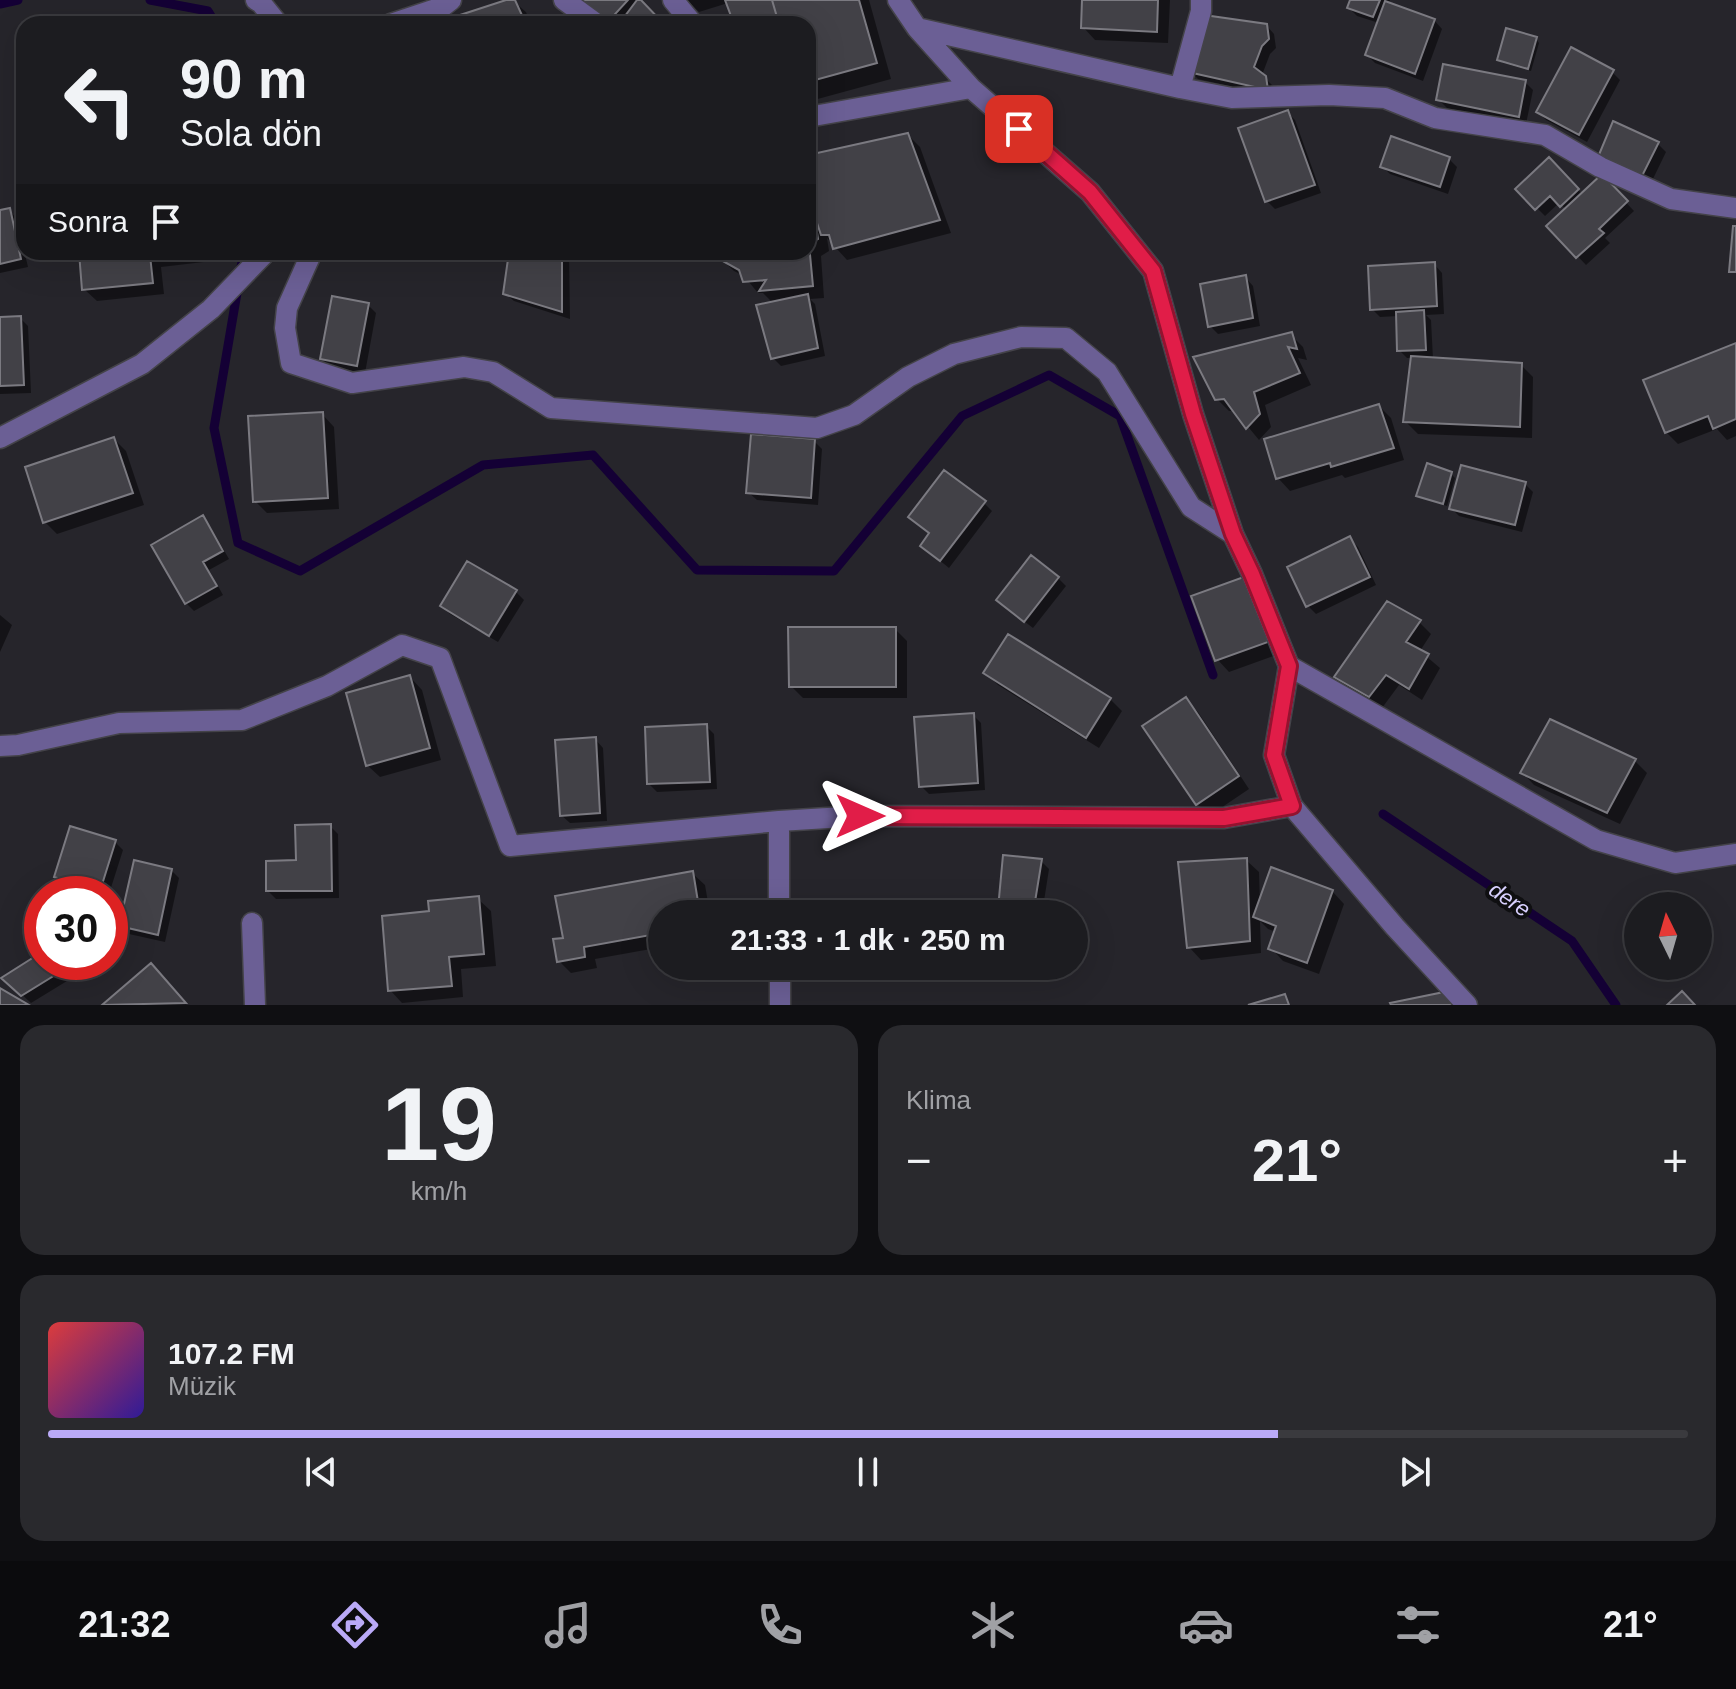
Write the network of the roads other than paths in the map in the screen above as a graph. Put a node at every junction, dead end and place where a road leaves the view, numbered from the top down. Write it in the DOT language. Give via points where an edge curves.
graph roads {
  1 [pos="256,0"];
  2 [pos="451,0"];
  3 [pos="564,0"];
  4 [pos="673,0"];
  5 [pos="898,0"];
  6 [pos="1201,0"];
  7 [pos="272,16"];
  8 [pos="415,16"];
  9 [pos="586,16"];
  10 [pos="686,16"];
  11 [pos="917,28"];
  12 [pos="971,88"];
  13 [pos="1180,88"];
  14 [pos="816,116"];
  15 [pos="1736,208"];
  16 [pos="258,260"];
  17 [pos="308,260"];
  18 [pos="0,438"];
  19 [pos="1233,534"];
  20 [pos="1289,666"];
  21 [pos="0,746"];
  22 [pos="1292,806"];
  23 [pos="779,821"];
  24 [pos="1736,854"];
  25 [pos="779,900"];
  26 [pos="252,923"];
  27 [pos="780,980"];
  28 [pos="255,1005"];
  29 [pos="780,1005"];
  30 [pos="1467,1005"];
  1 -- 7 [label="street"];
  2 -- 8 [label="street"];
  3 -- 9 [label="street"];
  4 -- 10 [label="street"];
  5 -- 11 [label="street"];
  6 -- 13 [label="street"];
  11 -- 12 [label="street"];
  11 -- 13 [label="street"];
  12 -- 14 [label="street"];
  12 -- 19 [label="street" via="1090,192 1153,271"];
  13 -- 15 [label="street" via="1232,98 1385,98 1435,118 1545,135 1671,199"];
  16 -- 18 [label="street" via="211,309 142,364"];
  17 -- 19 [label="street" via="287,308 291,363 352,383 464,367 493,372 551,408 817,428 854,415 908,377 954,354 1021,337 1066,338 1107,372 1191,507"];
  19 -- 20 [label="street"];
  20 -- 22 [label="street" via="1274,755"];
  20 -- 24 [label="street" via="1596,840 1675,863"];
  21 -- 23 [label="street" via="119,723 242,720 327,686 402,645 440,658 510,846"];
  22 -- 23 [label="street" via="1224,818 860,816"];
  22 -- 30 [label="street"];
  23 -- 25 [label="street"];
  26 -- 28 [label="street"];
  27 -- 29 [label="street"];
}
